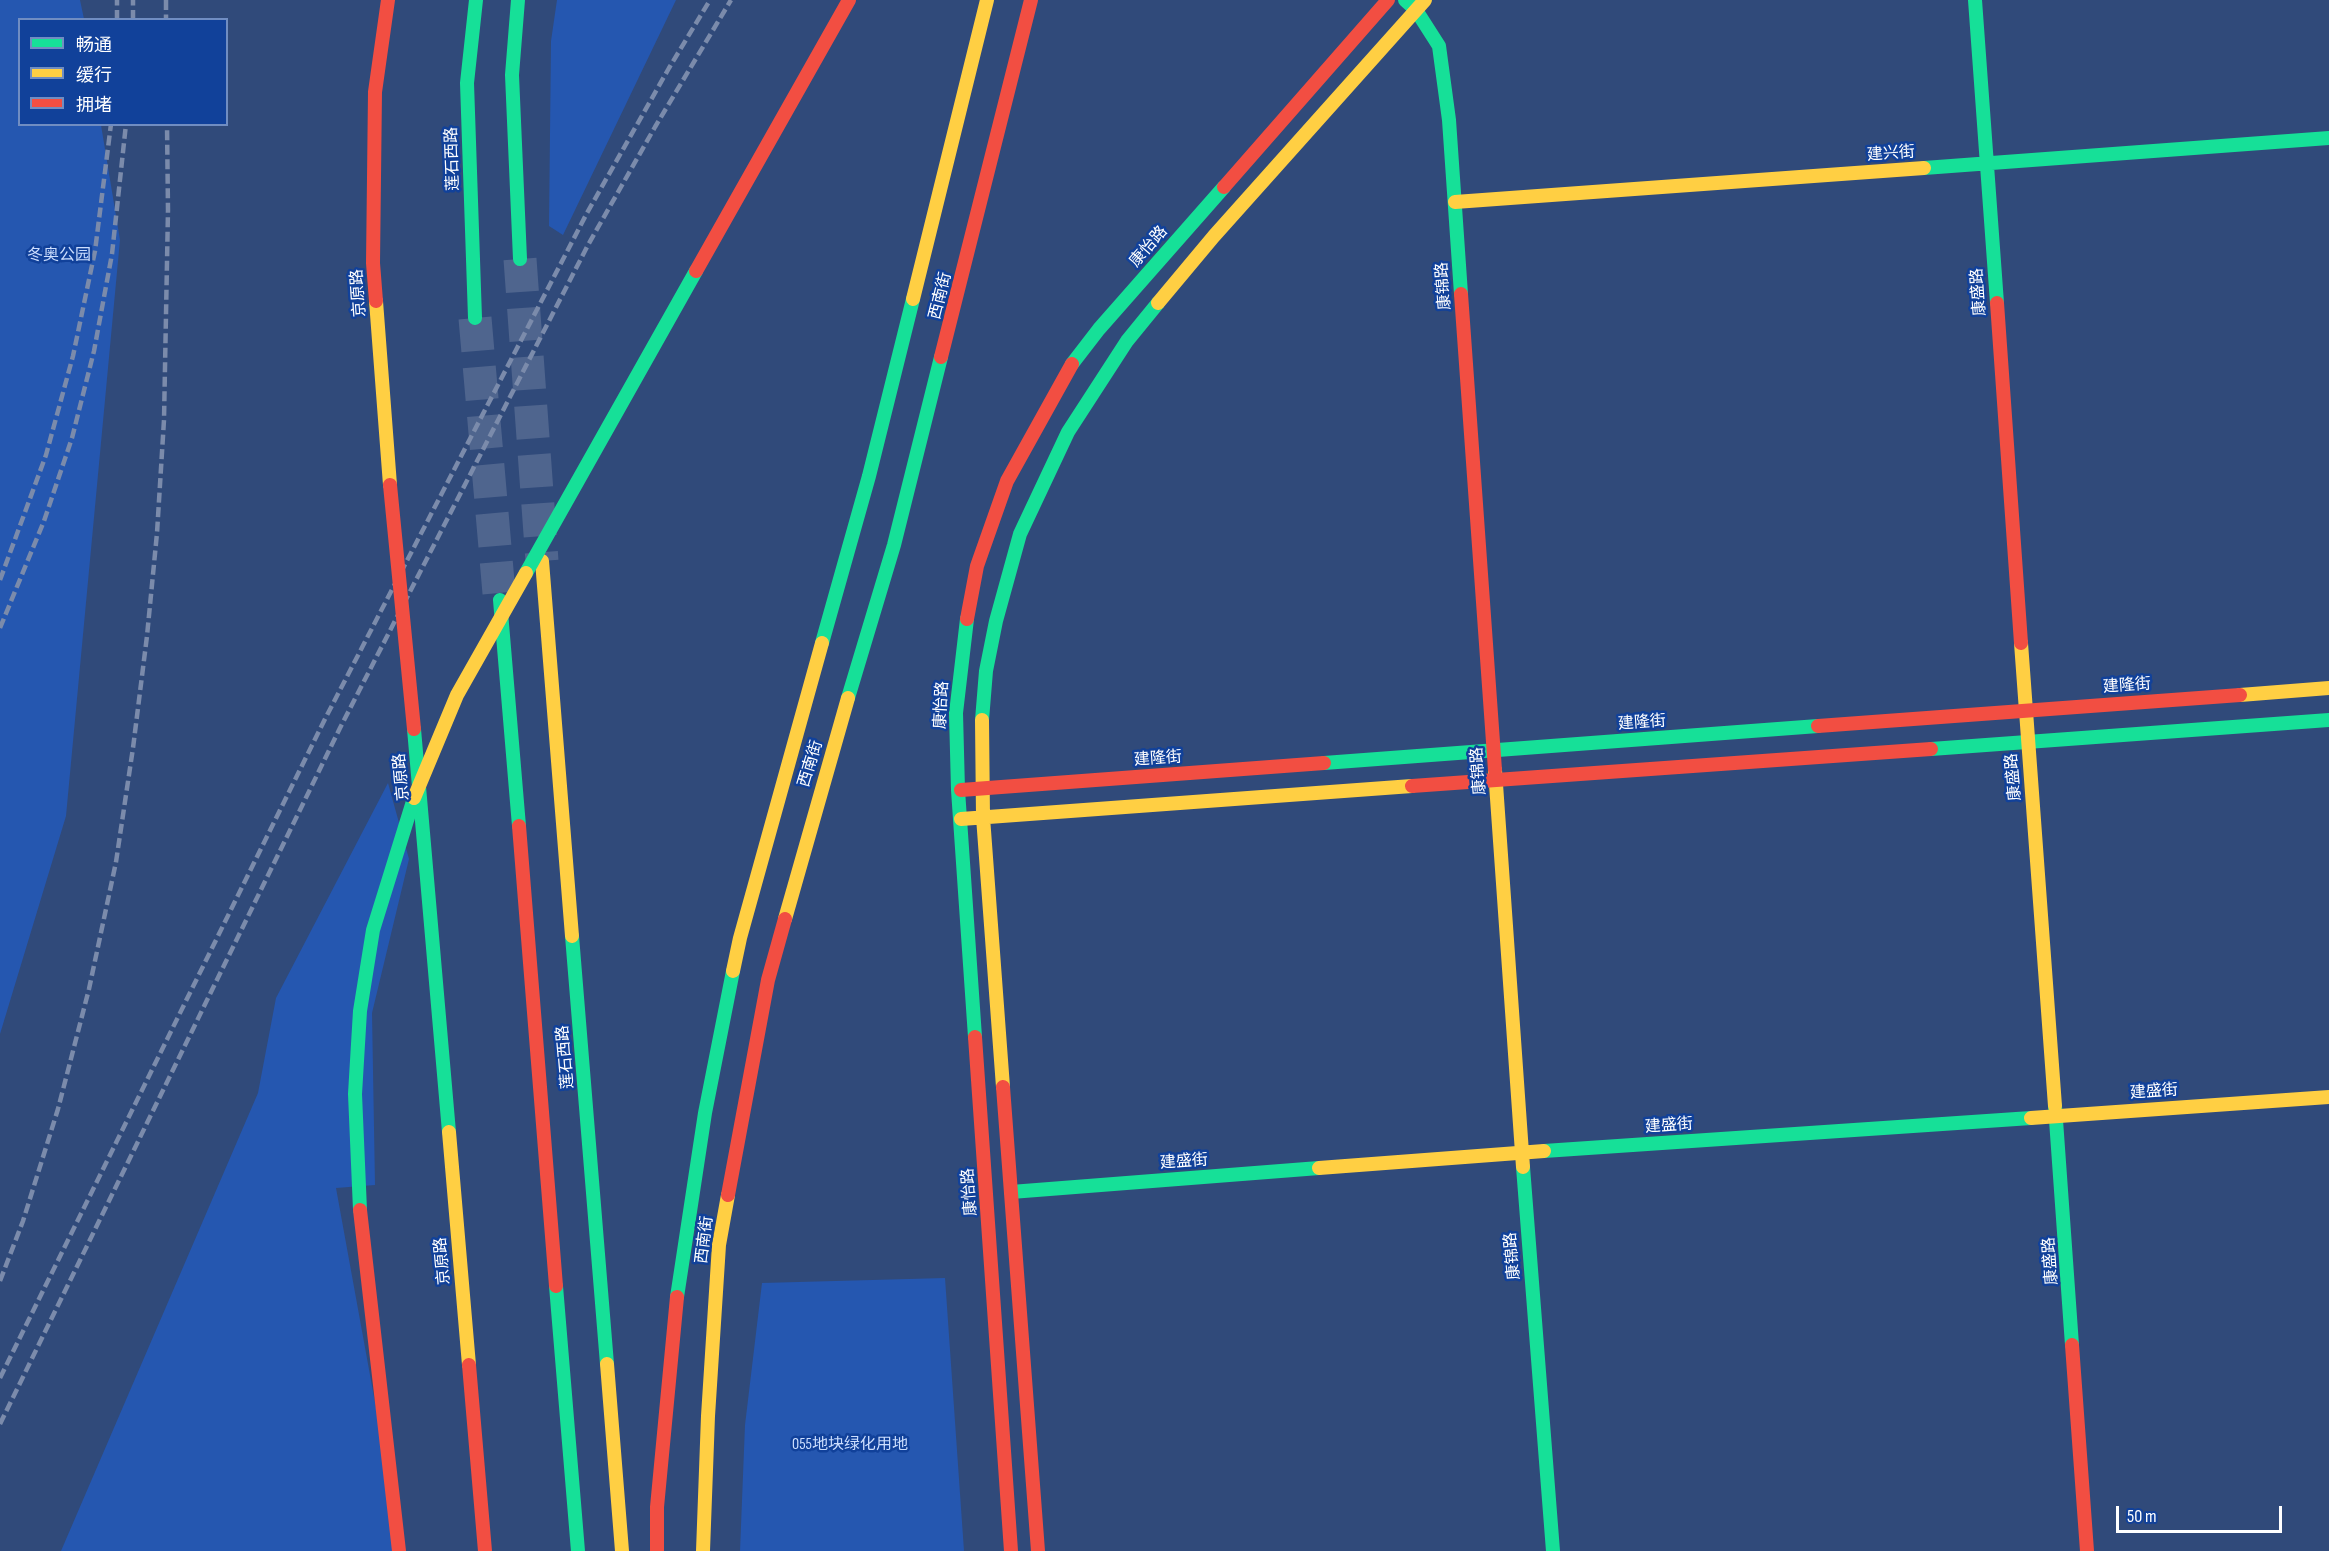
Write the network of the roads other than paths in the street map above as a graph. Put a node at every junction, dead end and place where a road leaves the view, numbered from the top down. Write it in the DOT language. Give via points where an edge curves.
graph roads {
  1 [pos="388,0"];
  2 [pos="476,0"];
  3 [pos="518,0"];
  4 [pos="849,0"];
  5 [pos="987,0"];
  6 [pos="1031,0"];
  7 [pos="1388,0"];
  8 [pos="1405,0"];
  9 [pos="1975,0"];
  10 [pos="1420,5"];
  11 [pos="2329,138"];
  12 [pos="1986,164"];
  13 [pos="1455,202"];
  14 [pos="520,259"];
  15 [pos="475,318"];
  16 [pos="542,561"];
  17 [pos="499,592"];
  18 [pos="2329,688"];
  19 [pos="2025,710"];
  20 [pos="2329,720"];
  21 [pos="2028,742"];
  22 [pos="1494,751"];
  23 [pos="1496,780"];
  24 [pos="983,789"];
  25 [pos="958,790"];
  26 [pos="983,817"];
  27 [pos="959,819"];
  28 [pos="2329,1097"];
  29 [pos="2057,1115"];
  30 [pos="1522,1153"];
  31 [pos="1011,1192"];
  32 [pos="399,1551"];
  33 [pos="485,1551"];
  34 [pos="578,1551"];
  35 [pos="622,1551"];
  36 [pos="657,1551"];
  37 [pos="703,1551"];
  38 [pos="1011,1551"];
  39 [pos="1038,1551"];
  40 [pos="1553,1551"];
  41 [pos="2087,1551"];
  1 -- 33 [label="main road, 京原路, bridge" via="375,92 374,263 390,485"];
  2 -- 15 [label="main road, 莲石西路" via="468,83"];
  3 -- 14 [label="main road" via="512,75"];
  4 -- 32 [label="main road, bridge" via="457,695 408,813 373,930 360,1011 355,1094 359,1204"];
  5 -- 36 [label="main road" via="869,476 740,938 705,1113 675,1311 657,1508"];
  6 -- 37 [label="main road, 西南街" via="894,545 819,793 768,980 719,1245"];
  7 -- 25 [label="main road, 康怡路" via="1099,329 1051,399 1007,481 976,566 956,713"];
  8 -- 10 [label="main road, 康锦路"];
  9 -- 12 [label="main road, 康盛路"];
  10 -- 13 [label="main road, 康锦路" via="1438,46"];
  10 -- 24 [label="main road" via="1214,236 1127,341 1068,432 1020,534 996,621 986,671"];
  11 -- 12 [label="main road, 建兴街"];
  12 -- 13 [label="main road, 建兴街"];
  12 -- 19 [label="main road, 康盛路"];
  13 -- 22 [label="main road, 康锦路"];
  16 -- 35 [label="main road, 莲石西路"];
  17 -- 34 [label="main road, 莲石西路"];
  18 -- 19 [label="main road, 建隆街"];
  19 -- 21 [label="main road, 康盛路"];
  19 -- 22 [label="main road, 建隆街"];
  20 -- 21 [label="main road"];
  21 -- 23 [label="main road"];
  21 -- 29 [label="main road, 康盛路"];
  22 -- 23 [label="main road, 康锦路"];
  22 -- 24 [label="main road, 建隆街"];
  23 -- 26 [label="main road"];
  23 -- 30 [label="main road, 康锦路"];
  24 -- 25 [label="main road, 建隆街"];
  24 -- 26 [label="main road"];
  25 -- 27 [label="main road, 康怡路"];
  26 -- 27 [label="main road"];
  26 -- 31 [label="main road"];
  27 -- 38 [label="main road, 康怡路"];
  28 -- 29 [label="main road, 建盛街"];
  29 -- 30 [label="main road, 建盛街"];
  29 -- 41 [label="main road, 康盛路"];
  30 -- 31 [label="main road, 建盛街"];
  30 -- 40 [label="main road, 康锦路"];
  31 -- 39 [label="main road"];
}
